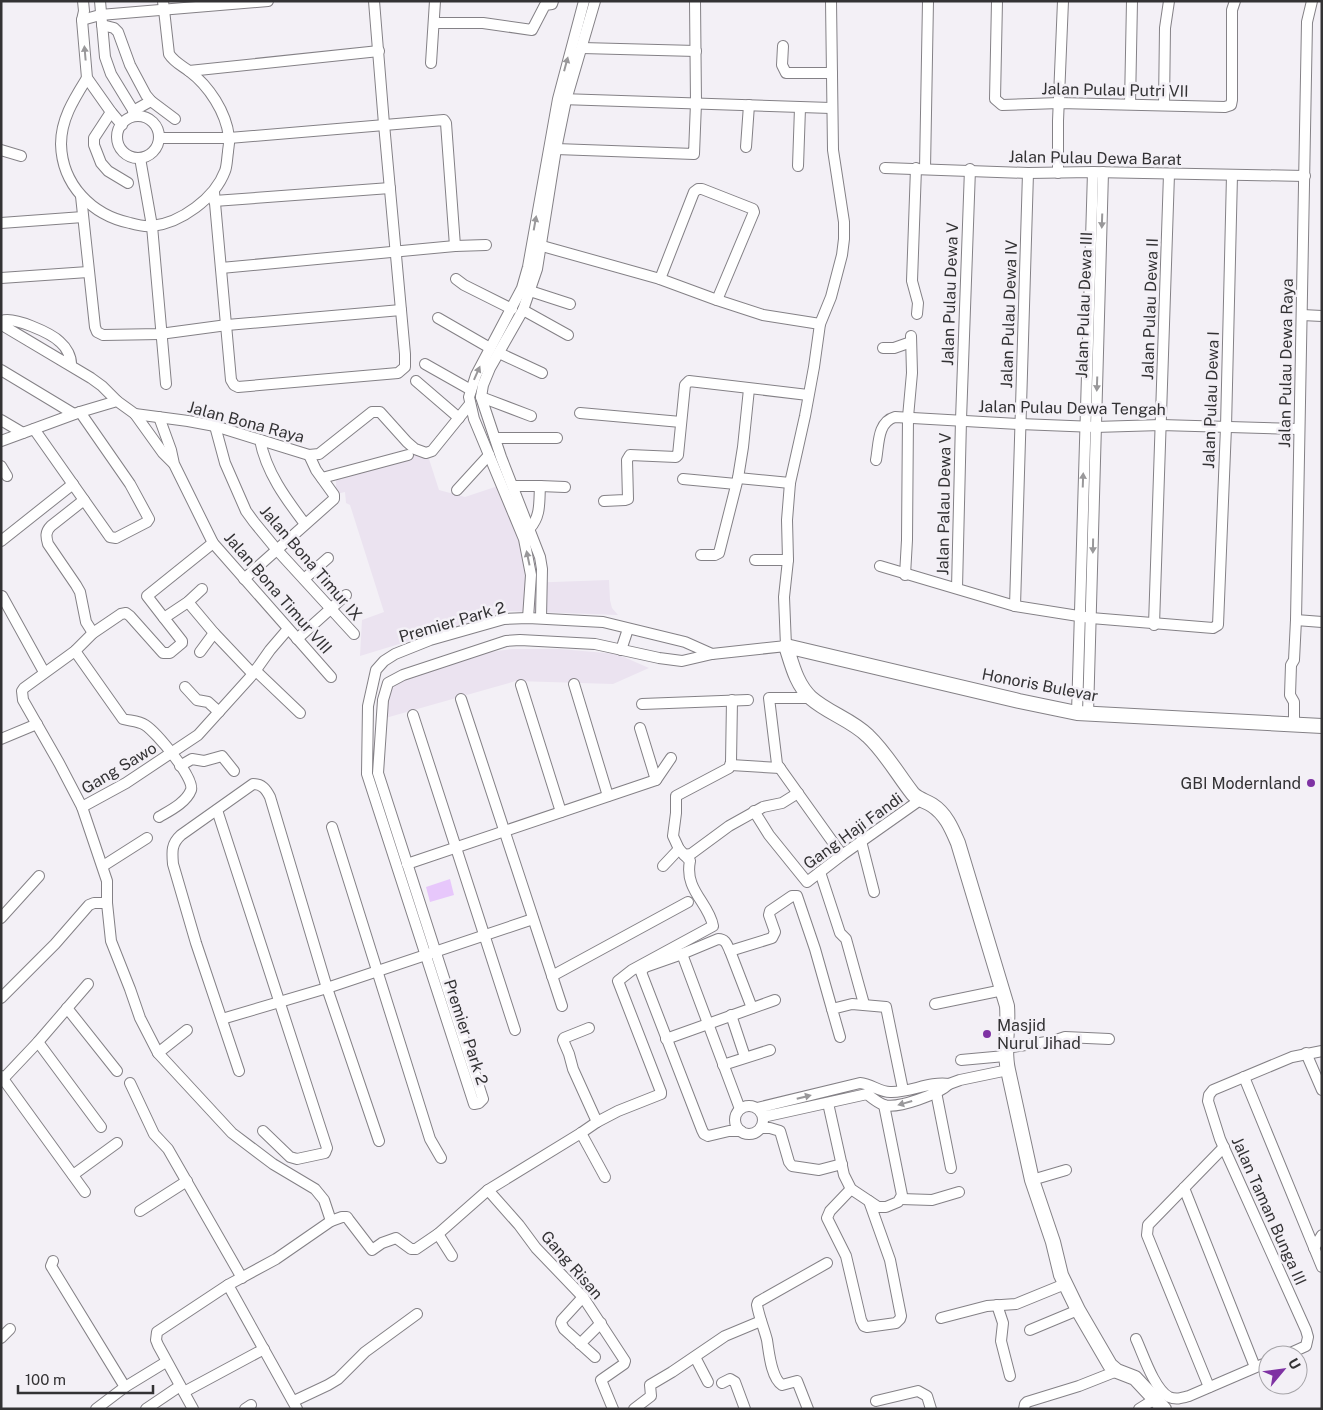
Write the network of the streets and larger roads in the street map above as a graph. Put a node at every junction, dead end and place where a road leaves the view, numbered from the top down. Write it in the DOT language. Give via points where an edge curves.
graph roads {
  1 [pos="83,1"];
  2 [pos="100,1"];
  3 [pos="268,1"];
  4 [pos="374,1"];
  5 [pos="434,1"];
  6 [pos="554,1"];
  7 [pos="584,1"];
  8 [pos="595,1"];
  9 [pos="695,1"];
  10 [pos="831,1"];
  11 [pos="928,1"];
  12 [pos="997,1"];
  13 [pos="1063,1"];
  14 [pos="1132,1"];
  15 [pos="1169,1"];
  16 [pos="1235,1"];
  17 [pos="1312,1"];
  18 [pos="163,6"];
  19 [pos="82,20"];
  20 [pos="101,20"];
  21 [pos="434,23"];
  22 [pos="783,46"];
  23 [pos="582,48"];
  24 [pos="696,50"];
  25 [pos="379,52"];
  26 [pos="431,63"];
  27 [pos="189,71"];
  28 [pos="832,73"];
  29 [pos="87,78"];
  30 [pos="562,99"];
  31 [pos="151,101"];
  32 [pos="696,103"];
  33 [pos="1060,103"];
  34 [pos="1130,104"];
  35 [pos="1164,105"];
  36 [pos="749,106"];
  37 [pos="800,108"];
  38 [pos="831,108"];
  39 [pos="111,112"];
  40 [pos="135,113"];
  41 [pos="175,119"];
  42 [pos="384,124"];
  43 [pos="122,125"];
  44 [pos="159,138"];
  45 [pos="229,138"];
  46 [pos="746,147"];
  47 [pos="556,149"];
  48 [pos="1,150"];
  49 [pos="21,156"];
  50 [pos="140,158"];
  51 [pos="798,166"];
  52 [pos="885,168"];
  53 [pos="921,168"];
  54 [pos="970,170"];
  55 [pos="1098,172"];
  56 [pos="1028,173"];
  57 [pos="1058,173"];
  58 [pos="1169,174"];
  59 [pos="1232,175"];
  60 [pos="1305,176"];
  61 [pos="128,183"];
  62 [pos="390,188"];
  63 [pos="81,196"];
  64 [pos="214,197"];
  65 [pos="83,217"];
  66 [pos="1,224"];
  67 [pos="152,226"];
  68 [pos="536,244"];
  69 [pos="486,245"];
  70 [pos="456,246"];
  71 [pos="395,252"];
  72 [pos="221,268"];
  73 [pos="88,272"];
  74 [pos="1,278"];
  75 [pos="456,279"];
  76 [pos="660,279"];
  77 [pos="530,291"];
  78 [pos="717,300"];
  79 [pos="570,304"];
  80 [pos="512,309"];
  81 [pos="400,310"];
  82 [pos="523,310"];
  83 [pos="918,314"];
  84 [pos="1302,315"];
  85 [pos="1322,316"];
  86 [pos="438,318"];
  87 [pos="820,324"];
  88 [pos="227,325"];
  89 [pos="504,333"];
  90 [pos="160,334"];
  91 [pos="568,335"];
  92 [pos="884,348"];
  93 [pos="495,351"];
  94 [pos="424,364"];
  95 [pos="72,366"];
  96 [pos="1,370"];
  97 [pos="542,373"];
  98 [pos="416,381"];
  99 [pos="166,384"];
  100 [pos="749,389"];
  101 [pos="471,390"];
  102 [pos="808,395"];
  103 [pos="481,397"];
  104 [pos="117,401"];
  105 [pos="470,404"];
  106 [pos="77,413"];
  107 [pos="580,413"];
  108 [pos="136,414"];
  109 [pos="531,416"];
  110 [pos="160,417"];
  111 [pos="459,418"];
  112 [pos="908,418"];
  113 [pos="1,420"];
  114 [pos="961,420"];
  115 [pos="681,422"];
  116 [pos="1020,424"];
  117 [pos="1161,425"];
  118 [pos="215,426"];
  119 [pos="1084,426"];
  120 [pos="1095,427"];
  121 [pos="1226,428"];
  122 [pos="34,429"];
  123 [pos="1300,429"];
  124 [pos="23,433"];
  125 [pos="495,438"];
  126 [pos="557,438"];
  127 [pos="260,440"];
  128 [pos="1,441"];
  129 [pos="309,455"];
  130 [pos="408,455"];
  131 [pos="494,458"];
  132 [pos="876,460"];
  133 [pos="174,464"];
  134 [pos="1,466"];
  135 [pos="7,476"];
  136 [pos="322,478"];
  137 [pos="683,479"];
  138 [pos="737,481"];
  139 [pos="790,483"];
  140 [pos="73,484"];
  141 [pos="513,486"];
  142 [pos="540,486"];
  143 [pos="565,487"];
  144 [pos="457,490"];
  145 [pos="84,500"];
  146 [pos="604,501"];
  147 [pos="306,524"];
  148 [pos="530,528"];
  149 [pos="1,542"];
  150 [pos="213,543"];
  151 [pos="277,550"];
  152 [pos="701,555"];
  153 [pos="328,558"];
  154 [pos="755,560"];
  155 [pos="788,560"];
  156 [pos="880,566"];
  157 [pos="905,575"];
  158 [pos="304,579"];
  159 [pos="244,580"];
  160 [pos="957,588"];
  161 [pos="202,589"];
  162 [pos="346,595"];
  163 [pos="2,596"];
  164 [pos="188,602"];
  165 [pos="1015,606"];
  166 [pos="330,608"];
  167 [pos="1079,616"];
  168 [pos="164,618"];
  169 [pos="528,618"];
  170 [pos="541,618"];
  171 [pos="1091,618"];
  172 [pos="1296,620"];
  173 [pos="1322,622"];
  174 [pos="1154,625"];
  175 [pos="288,629"];
  176 [pos="628,629"];
  177 [pos="93,633"];
  178 [pos="214,633"];
  179 [pos="354,634"];
  180 [pos="297,640"];
  181 [pos="786,646"];
  182 [pos="621,650"];
  183 [pos="75,651"];
  184 [pos="200,652"];
  185 [pos="712,654"];
  186 [pos="376,670"];
  187 [pos="44,672"];
  188 [pos="254,672"];
  189 [pos="331,676"];
  190 [pos="388,683"];
  191 [pos="574,684"];
  192 [pos="521,685"];
  193 [pos="186,687"];
  194 [pos="811,698"];
  195 [pos="461,699"];
  196 [pos="732,700"];
  197 [pos="748,700"];
  198 [pos="642,704"];
  199 [pos="220,712"];
  200 [pos="300,713"];
  201 [pos="1082,714"];
  202 [pos="413,715"];
  203 [pos="37,724"];
  204 [pos="1294,724"];
  205 [pos="1322,726"];
  206 [pos="640,728"];
  207 [pos="1,739"];
  208 [pos="171,754"];
  209 [pos="671,758"];
  210 [pos="730,765"];
  211 [pos="180,766"];
  212 [pos="780,768"];
  213 [pos="234,771"];
  214 [pos="656,780"];
  215 [pos="798,792"];
  216 [pos="608,796"];
  217 [pos="920,800"];
  218 [pos="82,807"];
  219 [pos="217,810"];
  220 [pos="754,811"];
  221 [pos="561,812"];
  222 [pos="159,817"];
  223 [pos="332,826"];
  224 [pos="505,831"];
  225 [pos="147,838"];
  226 [pos="861,841"];
  227 [pos="456,848"];
  228 [pos="681,852"];
  229 [pos="842,854"];
  230 [pos="407,864"];
  231 [pos="103,866"];
  232 [pos="663,866"];
  233 [pos="820,872"];
  234 [pos="39,876"];
  235 [pos="874,892"];
  236 [pos="688,902"];
  237 [pos="107,903"];
  238 [pos="1,918"];
  239 [pos="533,920"];
  240 [pos="484,935"];
  241 [pos="730,951"];
  242 [pos="430,953"];
  243 [pos="682,954"];
  244 [pos="378,972"];
  245 [pos="552,976"];
  246 [pos="88,984"];
  247 [pos="327,988"];
  248 [pos="1003,990"];
  249 [pos="1,998"];
  250 [pos="774,1000"];
  251 [pos="280,1003"];
  252 [pos="864,1004"];
  253 [pos="935,1004"];
  254 [pos="562,1006"];
  255 [pos="67,1008"];
  256 [pos="752,1008"];
  257 [pos="832,1009"];
  258 [pos="731,1015"];
  259 [pos="222,1019"];
  260 [pos="708,1023"];
  261 [pos="589,1028"];
  262 [pos="187,1030"];
  263 [pos="515,1030"];
  264 [pos="840,1037"];
  265 [pos="1109,1039"];
  266 [pos="666,1040"];
  267 [pos="38,1042"];
  268 [pos="770,1050"];
  269 [pos="1322,1051"];
  270 [pos="158,1053"];
  271 [pos="1306,1053"];
  272 [pos="745,1058"];
  273 [pos="1006,1058"];
  274 [pos="961,1060"];
  275 [pos="724,1064"];
  276 [pos="117,1071"];
  277 [pos="239,1071"];
  278 [pos="1244,1076"];
  279 [pos="2,1077"];
  280 [pos="130,1084"];
  281 [pos="935,1088"];
  282 [pos="903,1090"];
  283 [pos="1322,1090"];
  284 [pos="828,1103"];
  285 [pos="884,1105"];
  286 [pos="743,1108"];
  287 [pos="756,1108"];
  288 [pos="597,1122"];
  289 [pos="764,1123"];
  290 [pos="101,1127"];
  291 [pos="736,1129"];
  292 [pos="264,1131"];
  293 [pos="582,1133"];
  294 [pos="379,1141"];
  295 [pos="117,1143"];
  296 [pos="1224,1147"];
  297 [pos="441,1158"];
  298 [pos="842,1164"];
  299 [pos="951,1168"];
  300 [pos="1066,1170"];
  301 [pos="73,1175"];
  302 [pos="605,1177"];
  303 [pos="1032,1180"];
  304 [pos="187,1181"];
  305 [pos="1184,1188"];
  306 [pos="851,1189"];
  307 [pos="488,1190"];
  308 [pos="85,1192"];
  309 [pos="959,1192"];
  310 [pos="901,1199"];
  311 [pos="869,1201"];
  312 [pos="140,1211"];
  313 [pos="331,1221"];
  314 [pos="438,1234"];
  315 [pos="1322,1235"];
  316 [pos="1314,1248"];
  317 [pos="452,1256"];
  318 [pos="53,1261"];
  319 [pos="827,1263"];
  320 [pos="1322,1267"];
  321 [pos="242,1278"];
  322 [pos="1065,1284"];
  323 [pos="228,1286"];
  324 [pos="583,1297"];
  325 [pos="997,1305"];
  326 [pos="1078,1310"];
  327 [pos="417,1314"];
  328 [pos="941,1318"];
  329 [pos="761,1321"];
  330 [pos="601,1323"];
  331 [pos="10,1329"];
  332 [pos="1030,1330"];
  333 [pos="1,1338"];
  334 [pos="1136,1339"];
  335 [pos="580,1344"];
  336 [pos="1306,1345"];
  337 [pos="264,1349"];
  338 [pos="695,1357"];
  339 [pos="595,1358"];
  340 [pos="166,1362"];
  341 [pos="1258,1366"];
  342 [pos="1255,1367"];
  343 [pos="1117,1371"];
  344 [pos="1010,1376"];
  345 [pos="708,1382"];
  346 [pos="722,1383"];
  347 [pos="125,1387"];
  348 [pos="1209,1387"];
  349 [pos="182,1389"];
  350 [pos="876,1401"];
  351 [pos="1159,1404"];
  352 [pos="296,1405"];
  353 [pos="1026,1406"];
  354 [pos="96,1409"];
  355 [pos="146,1409"];
  356 [pos="193,1409"];
  357 [pos="613,1409"];
  358 [pos="634,1409"];
  359 [pos="745,1409"];
  360 [pos="808,1409"];
  361 [pos="931,1409"];
  362 [pos="1138,1409"];
  1 -- 19 [label="street"];
  2 -- 20 [label="street"];
  3 -- 18 [label="street"];
  4 -- 25 [label="street"];
  5 -- 21 [label="street"];
  6 -- 21 [label="street" via="544,5 532,30 483,23"];
  30 -- 7 [label="street, one-way"];
  8 -- 23 [label="street"];
  9 -- 24 [label="street"];
  10 -- 28 [label="street"];
  11 -- 53 [label="street"];
  12 -- 33 [label="street, Jalan Pulau Putri VII" via="995,99 1002,105"];
  13 -- 33 [label="street"];
  14 -- 34 [label="street"];
  15 -- 35 [label="street" via="1165,28"];
  16 -- 35 [label="street, Jalan Pulau Putri VII" via="1232,10 1231,104 1225,107"];
  17 -- 60 [label="street, Jalan Pulau Dewa Raya" via="1307,22"];
  18 -- 20 [label="street"];
  18 -- 27 [label="street" via="169,54"];
  19 -- 20 [label="street"];
  29 -- 19 [label="street, one-way"];
  20 -- 31 [label="street" via="118,32 130,65"];
  20 -- 40 [label="street" via="105,57 111,74"];
  21 -- 26 [label="street"];
  22 -- 28 [label="street" via="782,65 786,73"];
  23 -- 24 [label="street"];
  23 -- 30 [label="street"];
  24 -- 32 [label="street"];
  25 -- 27 [label="street"];
  25 -- 42 [label="street"];
  27 -- 45 [label="street" via="221,110"];
  28 -- 38 [label="street"];
  29 -- 39 [label="street"];
  29 -- 63 [label="street" via="64,119 61,143 63,162 71,183"];
  30 -- 32 [label="street"];
  30 -- 47 [label="street"];
  68 -- 30 [label="street, one-way"];
  31 -- 40 [label="street"];
  31 -- 41 [label="street"];
  32 -- 36 [label="street"];
  32 -- 47 [label="street" via="695,150 692,155"];
  33 -- 34 [label="street, Jalan Pulau Putri VII"];
  33 -- 57 [label="street"];
  34 -- 35 [label="street, Jalan Pulau Putri VII"];
  36 -- 37 [label="street"];
  36 -- 46 [label="street"];
  37 -- 38 [label="street"];
  37 -- 51 [label="street"];
  38 -- 87 [label="street" via="834,165 844,240 831,297"];
  39 -- 43 [label="street"];
  39 -- 61 [label="street" via="94,138 94,145 108,171"];
  40 -- 43 [label="street"];
  40 -- 44 [label="street" via="153,122"];
  42 -- 45 [label="street"];
  42 -- 62 [label="street"];
  42 -- 70 [label="street" via="445,122"];
  43 -- 50 [label="street" via="118,130 119,147 124,154"];
  44 -- 45 [label="street"];
  44 -- 50 [label="street" via="153,152"];
  45 -- 64 [label="street" via="226,170"];
  47 -- 68 [label="street"];
  48 -- 49 [label="street"];
  50 -- 67 [label="street"];
  52 -- 53 [label="street, Jalan Pulau Dewa Barat"];
  53 -- 54 [label="street, Jalan Pulau Dewa Barat"];
  53 -- 83 [label="street" via="912,281"];
  54 -- 56 [label="street, Jalan Pulau Dewa Barat"];
  54 -- 114 [label="street, Jalan Pulau Dewa V"];
  55 -- 57 [label="street, Jalan Pulau Dewa Barat"];
  55 -- 58 [label="street, Jalan Pulau Dewa Barat"];
  55 -- 119 [label="street, Jalan Pulau Dewa III"];
  55 -- 120 [label="street, Jalan Pulau Dewa III, one-way"];
  56 -- 57 [label="street, Jalan Pulau Dewa Barat"];
  56 -- 116 [label="street, Jalan Pulau Dewa IV"];
  58 -- 59 [label="street, Jalan Pulau Dewa Barat"];
  58 -- 117 [label="street, Jalan Pulau Dewa II"];
  59 -- 60 [label="street, Jalan Pulau Dewa Barat"];
  59 -- 121 [label="street, Jalan Pulau Dewa I"];
  60 -- 84 [label="street, Jalan Pulau Dewa Raya"];
  62 -- 64 [label="street"];
  62 -- 71 [label="street"];
  63 -- 65 [label="street"];
  63 -- 67 [label="street" via="97,211 115,220"];
  64 -- 67 [label="street" via="172,220"];
  64 -- 72 [label="street"];
  65 -- 66 [label="street"];
  65 -- 73 [label="street"];
  67 -- 90 [label="street"];
  68 -- 76 [label="street"];
  68 -- 77 [label="street" via="537,269"];
  68 -- 80 [label="street"];
  69 -- 70 [label="street"];
  70 -- 71 [label="street"];
  71 -- 72 [label="street"];
  71 -- 81 [label="street"];
  72 -- 88 [label="street"];
  73 -- 74 [label="street"];
  73 -- 90 [label="street" via="97,332 103,335"];
  75 -- 80 [label="street"];
  76 -- 78 [label="street"];
  76 -- 78 [label="street" via="694,192 702,189 754,212"];
  77 -- 79 [label="street"];
  77 -- 82 [label="street"];
  78 -- 87 [label="street" via="763,314"];
  80 -- 89 [label="street"];
  81 -- 88 [label="street"];
  81 -- 88 [label="street" via="403,371 238,387 231,380"];
  82 -- 89 [label="street"];
  82 -- 91 [label="street"];
  84 -- 85 [label="street"];
  84 -- 123 [label="street, Jalan Pulau Dewa Raya"];
  86 -- 93 [label="street"];
  87 -- 102 [label="street"];
  88 -- 90 [label="street"];
  89 -- 93 [label="street"];
  90 -- 99 [label="street"];
  92 -- 112 [label="street" via="894,348 911,339"];
  93 -- 97 [label="street"];
  101 -- 93 [label="street, one-way" via="476,375"];
  93 -- 103 [label="street"];
  94 -- 101 [label="street"];
  95 -- 95 [label="street, Jalan Bona Raya" via="2,325 2,321 15,321 59,341 66,349"];
  95 -- 104 [label="street, Jalan Bona Raya" via="102,386"];
  96 -- 106 [label="street"];
  98 -- 111 [label="street"];
  100 -- 102 [label="street"];
  100 -- 115 [label="street" via="689,381 685,385"];
  100 -- 138 [label="street"];
  101 -- 105 [label="street"];
  102 -- 139 [label="street"];
  103 -- 109 [label="street"];
  103 -- 125 [label="street"];
  104 -- 106 [label="street"];
  104 -- 108 [label="street, Jalan Bona Raya"];
  105 -- 111 [label="street, Jalan Bona Raya"];
  105 -- 131 [label="street"];
  106 -- 122 [label="street"];
  106 -- 145 [label="street" via="130,484 149,519 112,539"];
  107 -- 115 [label="street"];
  108 -- 110 [label="street, Jalan Bona Raya"];
  108 -- 133 [label="street"];
  110 -- 118 [label="street, Jalan Bona Raya"];
  110 -- 133 [label="street, Jalan Bona Timur VIII"];
  111 -- 129 [label="street, Jalan Bona Raya" via="432,451 426,453 416,449 376,411 319,454"];
  112 -- 114 [label="street, Jalan Pulau Dewa Tengah"];
  112 -- 132 [label="street, Jalan Pulau Dewa Tengah" via="895,417 884,423"];
  112 -- 157 [label="street"];
  113 -- 124 [label="street"];
  114 -- 116 [label="street, Jalan Pulau Dewa Tengah"];
  114 -- 160 [label="street, Jalan Palau Dewa V"];
  115 -- 146 [label="street" via="676,457 630,455 627,460 628,499"];
  116 -- 119 [label="street, Jalan Pulau Dewa Tengah"];
  116 -- 165 [label="street, Jalan Pulau Dewa IV"];
  117 -- 120 [label="street, Jalan Pulau Dewa Tengah"];
  117 -- 121 [label="street, Jalan Pulau Dewa Tengah"];
  117 -- 174 [label="street, Jalan Pulau Dewa II"];
  118 -- 127 [label="street, Jalan Bona Raya"];
  118 -- 151 [label="street, Jalan Bona Timur IX" via="225,463 246,511"];
  119 -- 120 [label="street, Jalan Pulau Dewa Tengah"];
  167 -- 119 [label="street, Jalan Pulau Dewa III, one-way"];
  120 -- 171 [label="street, Jalan Pulau Dewa III, one-way"];
  121 -- 123 [label="street, Jalan Pulau Dewa Tengah"];
  121 -- 174 [label="street, Jalan Pulau Dewa I" via="1218,625 1213,628"];
  122 -- 124 [label="street"];
  122 -- 140 [label="street"];
  123 -- 172 [label="street, Jalan Pulau Dewa Raya"];
  124 -- 128 [label="street"];
  125 -- 126 [label="street"];
  125 -- 131 [label="street"];
  127 -- 129 [label="street, Jalan Bona Raya"];
  127 -- 147 [label="street" via="262,452 284,496"];
  129 -- 136 [label="street"];
  130 -- 136 [label="street"];
  131 -- 141 [label="street"];
  131 -- 144 [label="street"];
  169 -- 131 [label="street, one-way" via="531,575 524,539"];
  133 -- 150 [label="street, Jalan Bona Timur VIII"];
  134 -- 135 [label="street"];
  136 -- 147 [label="street" via="334,499"];
  137 -- 138 [label="street"];
  138 -- 139 [label="street"];
  138 -- 152 [label="street" via="719,553"];
  139 -- 155 [label="street"];
  140 -- 145 [label="street"];
  140 -- 149 [label="street"];
  141 -- 142 [label="street"];
  141 -- 148 [label="street"];
  142 -- 143 [label="street"];
  142 -- 148 [label="street" via="536,522"];
  145 -- 177 [label="street" via="51,526 46,539 80,592 86,622"];
  147 -- 151 [label="street"];
  148 -- 170 [label="street" via="542,569"];
  150 -- 159 [label="street, Jalan Bona Timur VIII"];
  150 -- 168 [label="street" via="146,596"];
  151 -- 158 [label="street, Jalan Bona Timur IX"];
  151 -- 159 [label="street"];
  153 -- 158 [label="street"];
  154 -- 155 [label="street"];
  155 -- 181 [label="street" via="784,597"];
  156 -- 157 [label="street"];
  157 -- 160 [label="street"];
  158 -- 166 [label="street, Jalan Bona Timur IX"];
  159 -- 175 [label="street, Jalan Bona Timur VIII"];
  160 -- 165 [label="street"];
  161 -- 164 [label="street"];
  162 -- 166 [label="street"];
  163 -- 187 [label="street"];
  164 -- 168 [label="street"];
  164 -- 178 [label="street"];
  165 -- 167 [label="street"];
  166 -- 179 [label="street, Jalan Bona Timur IX"];
  166 -- 180 [label="street"];
  167 -- 171 [label="street"];
  167 -- 201 [label="street, Jalan Pulau Dewa III"];
  168 -- 177 [label="street" via="182,641 168,653 163,653 126,613"];
  169 -- 170 [label="street, Premier Park 2"];
  169 -- 186 [label="street, Premier Park 2" via="504,619 405,649 384,661"];
  170 -- 176 [label="street, Premier Park 2" via="603,622"];
  171 -- 174 [label="street"];
  171 -- 201 [label="street, Jalan Pulau Dewa III"];
  172 -- 173 [label="street"];
  172 -- 204 [label="street, Jalan Pulau Dewa Raya" via="1290,695 1294,702"];
  175 -- 180 [label="street, Jalan Bona Timur VIII"];
  175 -- 188 [label="street, Gang Sawo"];
  176 -- 182 [label="street"];
  176 -- 185 [label="street, Premier Park 2" via="685,642"];
  177 -- 183 [label="street"];
  178 -- 184 [label="street"];
  178 -- 188 [label="street"];
  180 -- 189 [label="street, Jalan Bona Timur VIII"];
  181 -- 185 [label="street, Premier Park 2"];
  181 -- 194 [label="street" via="798,680"];
  181 -- 201 [label="street, Honoris Bulevar"];
  182 -- 185 [label="street, Premier Park 2" via="682,661"];
  182 -- 190 [label="street, Premier Park 2" via="595,644 506,641"];
  183 -- 187 [label="street"];
  183 -- 208 [label="street" via="123,719 143,723"];
  186 -- 190 [label="street"];
  186 -- 242 [label="street, Premier Park 2" via="368,706 367,774"];
  187 -- 203 [label="street" via="22,691 23,700"];
  188 -- 199 [label="street, Gang Sawo"];
  188 -- 200 [label="street"];
  190 -- 230 [label="street, Premier Park 2" via="383,700 378,773"];
  191 -- 216 [label="street"];
  192 -- 221 [label="street"];
  193 -- 199 [label="street" via="198,700 208,702"];
  194 -- 212 [label="street" via="769,698 775,758"];
  194 -- 217 [label="street" via="869,737"];
  195 -- 224 [label="street"];
  196 -- 197 [label="street"];
  196 -- 198 [label="street"];
  196 -- 210 [label="street"];
  199 -- 208 [label="street, Gang Sawo"];
  201 -- 204 [label="street, Honoris Bulevar"];
  202 -- 227 [label="street"];
  203 -- 207 [label="street"];
  203 -- 218 [label="street"];
  204 -- 205 [label="street, Honoris Bulevar"];
  206 -- 214 [label="street"];
  208 -- 211 [label="street"];
  208 -- 218 [label="street, Gang Sawo"];
  209 -- 214 [label="street"];
  210 -- 212 [label="street"];
  210 -- 228 [label="street" via="728,770 676,794 673,836"];
  211 -- 213 [label="street" via="192,759 204,761 222,756"];
  211 -- 222 [label="street" via="191,790 185,799"];
  212 -- 215 [label="street"];
  214 -- 216 [label="street"];
  215 -- 220 [label="street" via="782,803"];
  215 -- 229 [label="street"];
  216 -- 221 [label="street"];
  217 -- 226 [label="street, Gang Haji Fandi"];
  217 -- 248 [label="street" via="938,810 952,828"];
  218 -- 231 [label="street"];
  219 -- 247 [label="street" via="253,784 259,784 268,792"];
  219 -- 251 [label="street"];
  219 -- 259 [label="street" via="181,835 173,844 172,851 196,943"];
  220 -- 228 [label="street" via="691,854"];
  220 -- 233 [label="street, Gang Haji Fandi" via="805,882"];
  221 -- 224 [label="street"];
  223 -- 244 [label="street"];
  224 -- 227 [label="street"];
  224 -- 239 [label="street"];
  225 -- 231 [label="street"];
  226 -- 229 [label="street, Gang Haji Fandi"];
  226 -- 235 [label="street"];
  227 -- 230 [label="street"];
  227 -- 240 [label="street"];
  228 -- 232 [label="street"];
  228 -- 288 [label="street" via="690,861 688,872 713,926 619,980 661,1092 659,1096"];
  229 -- 233 [label="street, Gang Haji Fandi"];
  230 -- 242 [label="street, Premier Park 2"];
  231 -- 237 [label="street"];
  233 -- 252 [label="street" via="840,933 846,939"];
  234 -- 238 [label="street"];
  236 -- 245 [label="street"];
  237 -- 249 [label="street" via="89,905"];
  237 -- 270 [label="street" via="111,941 140,1018"];
  239 -- 240 [label="street"];
  239 -- 245 [label="street"];
  240 -- 242 [label="street"];
  240 -- 263 [label="street"];
  241 -- 243 [label="street" via="724,940 718,939"];
  241 -- 256 [label="street"];
  241 -- 257 [label="street" via="772,938 775,932 770,911 797,896"];
  242 -- 242 [label="street, Premier Park 2" via="483,1099 479,1103 473,1103"];
  242 -- 244 [label="street"];
  243 -- 260 [label="street"];
  243 -- 266 [label="street" via="645,967 641,972"];
  244 -- 247 [label="street"];
  244 -- 297 [label="street" via="430,1139"];
  245 -- 254 [label="street"];
  246 -- 255 [label="street"];
  247 -- 251 [label="street"];
  247 -- 294 [label="street"];
  248 -- 253 [label="street"];
  248 -- 273 [label="street" via="1009,1026"];
  250 -- 256 [label="street"];
  251 -- 259 [label="street"];
  251 -- 292 [label="street" via="328,1148 325,1152 297,1160"];
  252 -- 257 [label="street"];
  252 -- 282 [label="street" via="886,1007"];
  255 -- 267 [label="street"];
  255 -- 276 [label="street"];
  256 -- 258 [label="street"];
  257 -- 264 [label="street"];
  258 -- 260 [label="street"];
  258 -- 272 [label="street"];
  259 -- 277 [label="street"];
  260 -- 266 [label="street"];
  260 -- 275 [label="street"];
  261 -- 288 [label="street" via="563,1040"];
  262 -- 270 [label="street"];
  265 -- 273 [label="street" via="1066,1037"];
  266 -- 291 [label="street" via="704,1134 713,1136"];
  267 -- 279 [label="street"];
  267 -- 290 [label="street"];
  268 -- 272 [label="street"];
  269 -- 271 [label="street"];
  270 -- 313 [label="street" via="232,1133 273,1164 315,1189 324,1200"];
  271 -- 278 [label="street"];
  271 -- 283 [label="street"];
  272 -- 275 [label="street"];
  273 -- 274 [label="street"];
  273 -- 281 [label="street"];
  273 -- 303 [label="street"];
  275 -- 286 [label="street" via="736,1099"];
  278 -- 296 [label="street, Jalan Taman Bunga III" via="1209,1095 1210,1108"];
  278 -- 316 [label="street"];
  279 -- 301 [label="street"];
  280 -- 304 [label="street" via="154,1134 168,1149"];
  281 -- 282 [label="street"];
  281 -- 285 [label="street, one-way" via="898,1105"];
  281 -- 299 [label="street"];
  287 -- 282 [label="street, one-way" via="860,1083 888,1092"];
  284 -- 285 [label="street" via="867,1094"];
  284 -- 289 [label="street"];
  284 -- 298 [label="street"];
  285 -- 310 [label="street" via="902,1190"];
  286 -- 287 [label="street"];
  286 -- 291 [label="street" via="736,1117"];
  287 -- 289 [label="street"];
  288 -- 293 [label="street"];
  289 -- 291 [label="street" via="758,1132 751,1134"];
  289 -- 298 [label="street" via="782,1133 792,1166 818,1170"];
  293 -- 302 [label="street"];
  293 -- 307 [label="street"];
  295 -- 301 [label="street"];
  296 -- 305 [label="street"];
  296 -- 336 [label="street, Jalan Taman Bunga III" via="1308,1337"];
  298 -- 306 [label="street"];
  300 -- 303 [label="street"];
  301 -- 308 [label="street"];
  303 -- 322 [label="street"];
  304 -- 312 [label="street"];
  304 -- 321 [label="street"];
  305 -- 342 [label="street"];
  305 -- 348 [label="street" via="1147,1228 1147,1235"];
  306 -- 311 [label="street"];
  306 -- 311 [label="street" via="827,1218 846,1256 860,1320 867,1327 896,1323 901,1316 890,1260"];
  307 -- 314 [label="street"];
  307 -- 324 [label="street, Gang Risan" via="536,1248"];
  309 -- 310 [label="street" via="932,1200"];
  310 -- 311 [label="street" via="886,1207"];
  313 -- 314 [label="street" via="347,1217 372,1250 396,1238 414,1250"];
  313 -- 321 [label="street" via="276,1260"];
  314 -- 317 [label="street"];
  315 -- 316 [label="street"];
  316 -- 320 [label="street"];
  318 -- 347 [label="street" via="51,1266"];
  319 -- 329 [label="street" via="758,1302"];
  321 -- 323 [label="street"];
  322 -- 325 [label="street" via="1016,1304"];
  322 -- 326 [label="street"];
  323 -- 337 [label="street"];
  323 -- 340 [label="street" via="157,1332 156,1340"];
  324 -- 330 [label="street, Gang Risan"];
  324 -- 335 [label="street" via="561,1323"];
  325 -- 328 [label="street"];
  325 -- 344 [label="street" via="1003,1323 1001,1341"];
  326 -- 332 [label="street"];
  326 -- 343 [label="street" via="1106,1359"];
  327 -- 352 [label="street" via="365,1352 333,1382"];
  329 -- 338 [label="street" via="725,1336"];
  329 -- 360 [label="street" via="778,1381 782,1384 797,1381"];
  330 -- 335 [label="street"];
  330 -- 357 [label="street, Gang Risan" via="625,1361 601,1380"];
  331 -- 333 [label="street"];
  334 -- 348 [label="street" via="1152,1375 1169,1397 1189,1396"];
  335 -- 339 [label="street"];
  337 -- 349 [label="street"];
  337 -- 352 [label="street"];
  338 -- 345 [label="street"];
  338 -- 358 [label="street" via="650,1385 651,1396"];
  340 -- 347 [label="street"];
  340 -- 349 [label="street"];
  341 -- 342 [label="street"];
  342 -- 348 [label="street"];
  343 -- 351 [label="street" via="1135,1378"];
  343 -- 353 [label="street"];
  346 -- 359 [label="street" via="730,1379 735,1382"];
  347 -- 354 [label="street"];
  349 -- 355 [label="street"];
  349 -- 356 [label="street"];
  350 -- 361 [label="street" via="918,1391 927,1396"];
  351 -- 362 [label="street"];
}
